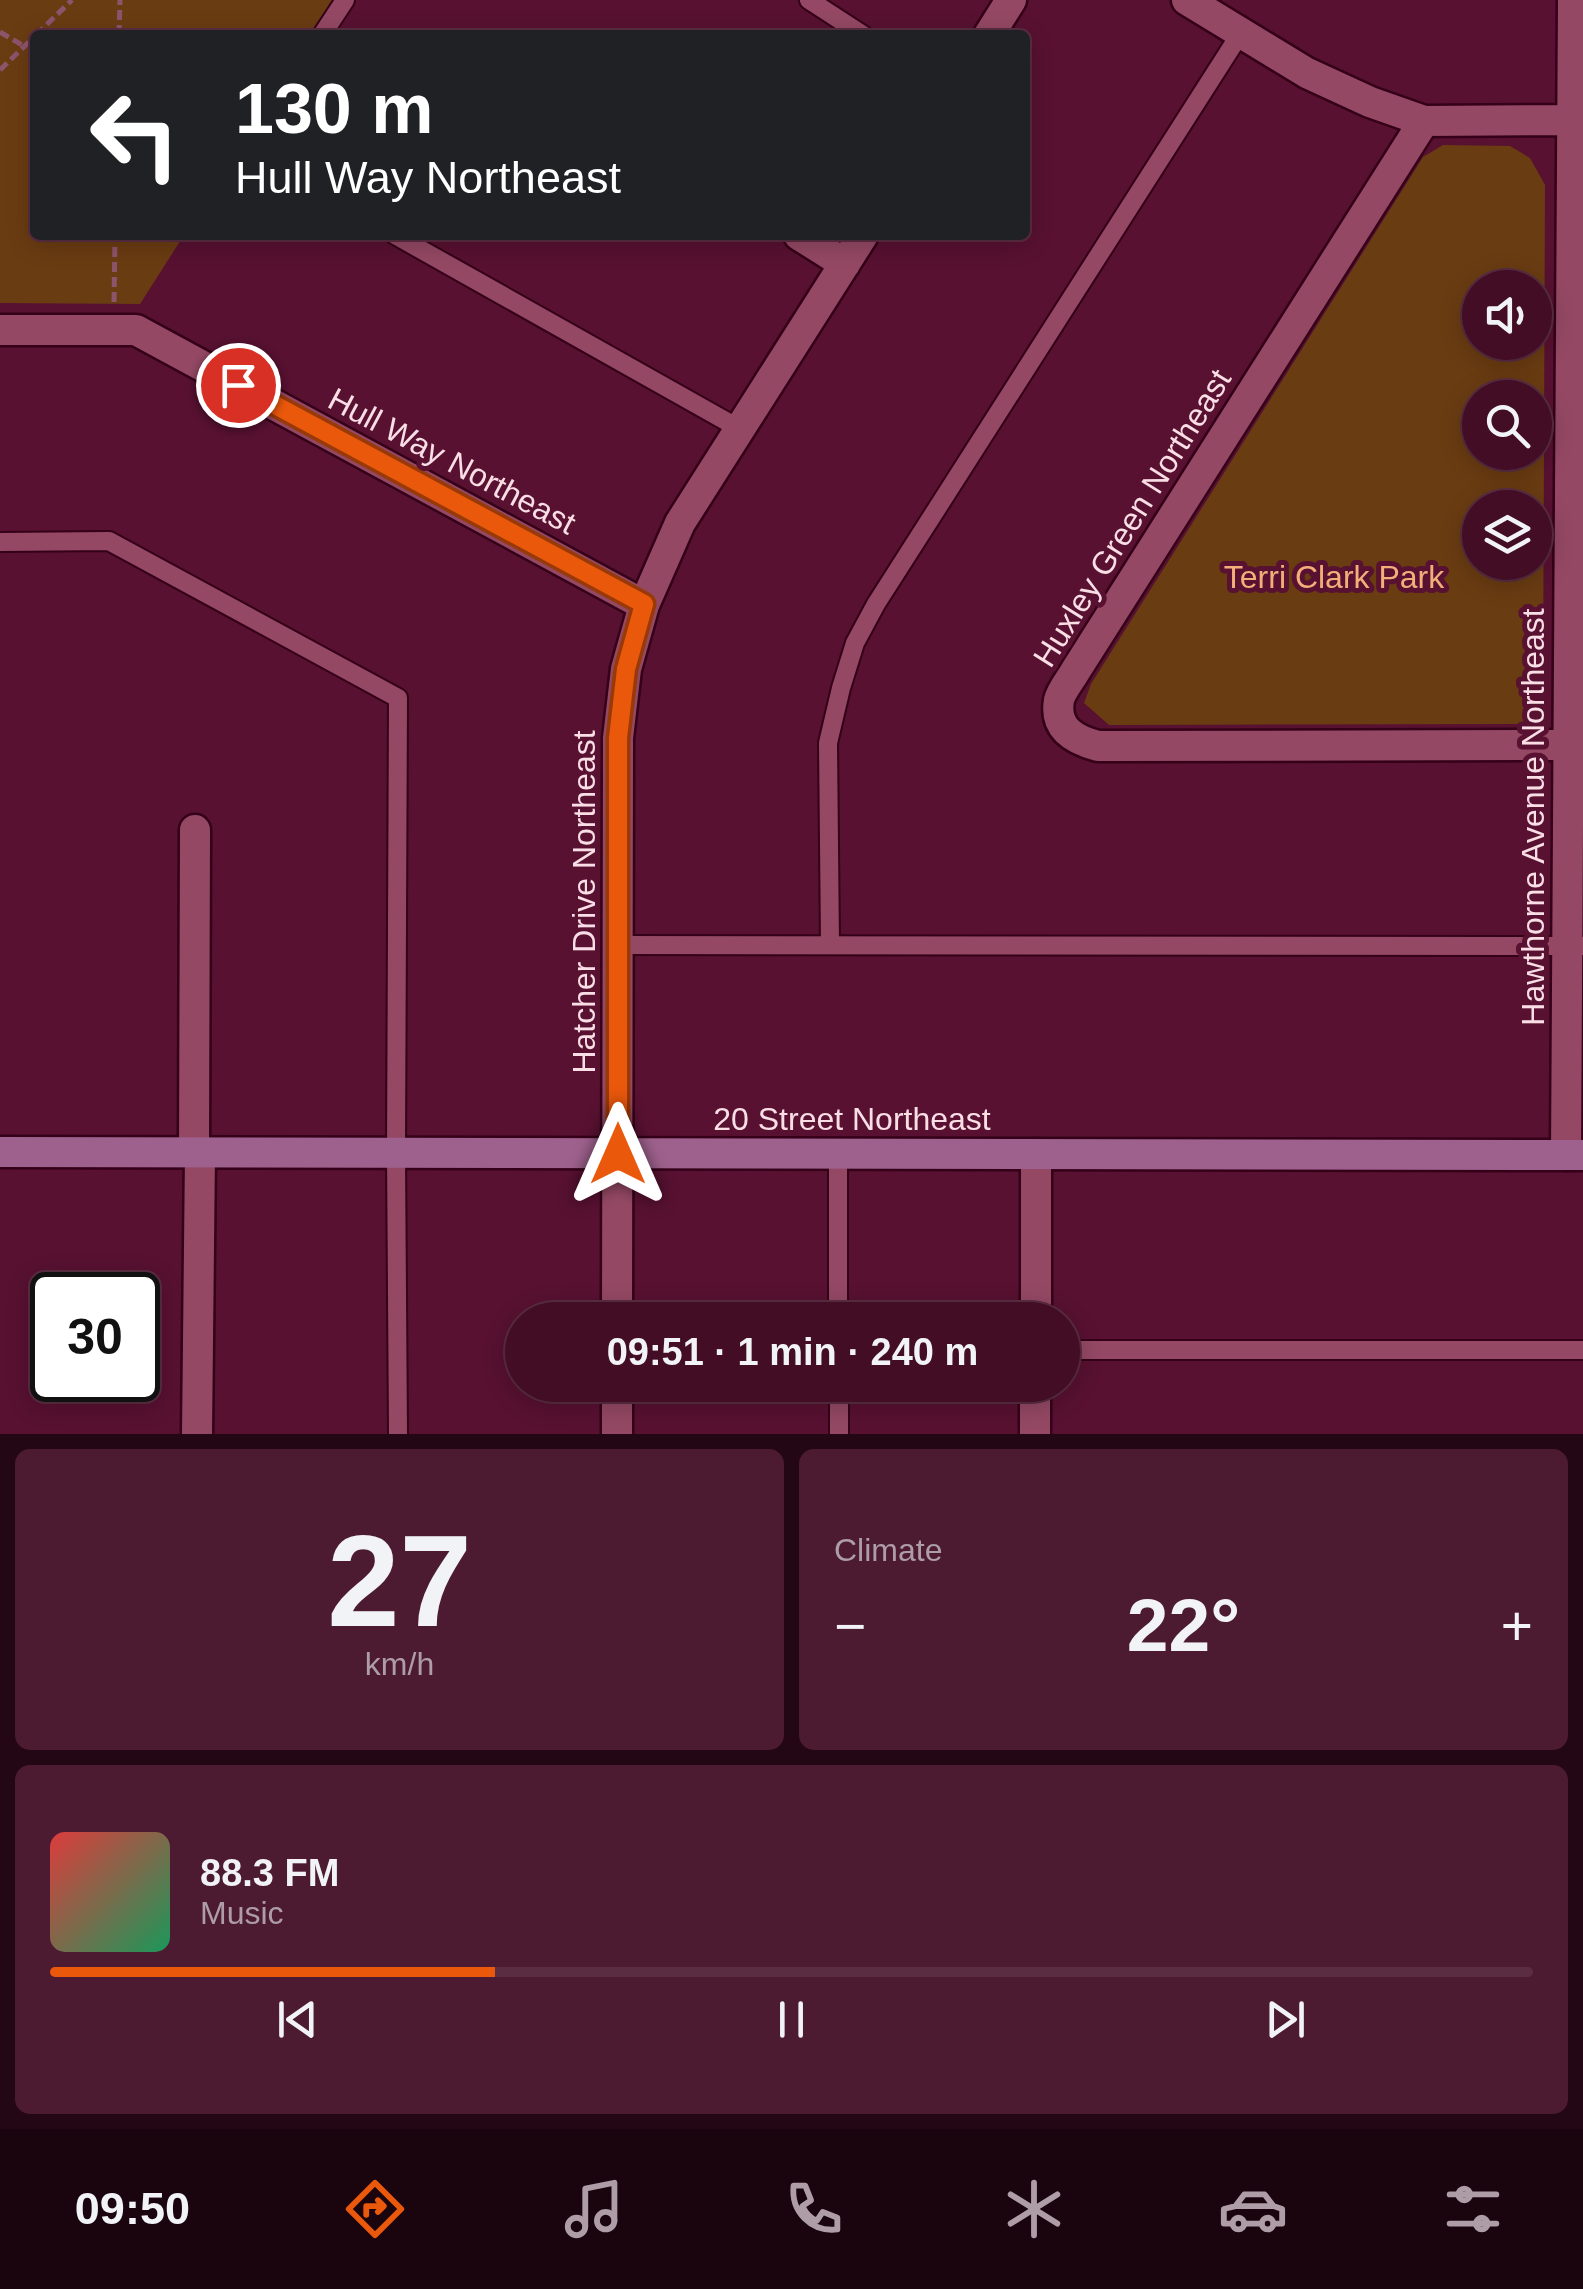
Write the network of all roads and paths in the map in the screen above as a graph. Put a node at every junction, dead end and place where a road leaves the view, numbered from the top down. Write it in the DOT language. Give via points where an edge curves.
graph roads {
  1 [pos="72,0"];
  2 [pos="120,0"];
  3 [pos="345,0"];
  4 [pos="809,0"];
  5 [pos="1010,0"];
  6 [pos="1187,0"];
  7 [pos="1574,0"];
  8 [pos="40,30"];
  9 [pos="119,30"];
  10 [pos="325,30"];
  11 [pos="856,30"];
  12 [pos="992,30"];
  13 [pos="0,32"];
  14 [pos="1240,34"];
  15 [pos="30,40"];
  16 [pos="24,46"];
  17 [pos="0,70"];
  18 [pos="1573,120"];
  19 [pos="1424,121"];
  20 [pos="116,240"];
  21 [pos="404,240"];
  22 [pos="807,240"];
  23 [pos="860,240"];
  24 [pos="844,264"];
  25 [pos="0,330"];
  26 [pos="114,330"];
  27 [pos="740,429"];
  28 [pos="0,542"];
  29 [pos="644,604"];
  30 [pos="1576,745"];
  31 [pos="195,830"];
  32 [pos="830,944"];
  33 [pos="618,945"];
  34 [pos="1575,946"];
  35 [pos="0,1152"];
  36 [pos="197,1153"];
  37 [pos="396,1154"];
  38 [pos="618,1154"];
  39 [pos="838,1154"];
  40 [pos="1036,1154"];
  41 [pos="1574,1155"];
  42 [pos="618,1302"];
  43 [pos="838,1302"];
  44 [pos="1036,1302"];
  45 [pos="1080,1350"];
  46 [pos="1583,1350"];
  47 [pos="618,1402"];
  48 [pos="838,1402"];
  49 [pos="1036,1402"];
  50 [pos="197,1434"];
  51 [pos="398,1434"];
  52 [pos="618,1434"];
  53 [pos="839,1434"];
  54 [pos="1035,1434"];
  1 -- 8 [label="path"];
  2 -- 9 [label="path"];
  3 -- 10 [label="lane"];
  4 -- 11 [label="lane"];
  5 -- 12 [label="street"];
  6 -- 14 [label="street"];
  7 -- 18 [label="street, Hawthorne Avenue Northeast"];
  13 -- 16 [label="path"];
  14 -- 19 [label="street" via="1338,88"];
  14 -- 32 [label="lane" via="856,643 828,743"];
  15 -- 16 [label="path"];
  16 -- 17 [label="path"];
  18 -- 19 [label="street"];
  18 -- 30 [label="street, Hawthorne Avenue Northeast"];
  19 -- 30 [label="street, Huxley Green Northeast" via="1059,698 1061,722 1076,740 1098,746"];
  20 -- 26 [label="path"];
  21 -- 27 [label="lane"];
  22 -- 24 [label="street"];
  23 -- 24 [label="street, Hatcher Drive Northeast"];
  24 -- 27 [label="street, Hatcher Drive Northeast"];
  25 -- 26 [label="street, Hull Way Northeast"];
  26 -- 29 [label="street, Hull Way Northeast" via="136,330"];
  27 -- 29 [label="street, Hatcher Drive Northeast" via="680,523"];
  28 -- 37 [label="lane" via="108,542 398,698"];
  29 -- 33 [label="street, Hatcher Drive Northeast" via="626,669 618,738"];
  30 -- 34 [label="street, Hawthorne Avenue Northeast"];
  31 -- 36 [label="street"];
  32 -- 33 [label="lane"];
  32 -- 34 [label="lane"];
  33 -- 38 [label="street, Hatcher Drive Northeast"];
  34 -- 41 [label="street, Hawthorne Avenue Northeast"];
  35 -- 36 [label="street, 20 Street Northeast"];
  36 -- 37 [label="street, 20 Street Northeast"];
  36 -- 50 [label="street"];
  37 -- 38 [label="street, 20 Street Northeast"];
  37 -- 51 [label="lane"];
  38 -- 39 [label="street, 20 Street Northeast"];
  38 -- 42 [label="street, Hatcher Drive Northeast"];
  39 -- 40 [label="street, 20 Street Northeast"];
  39 -- 43 [label="lane"];
  40 -- 41 [label="street, 20 Street Northeast"];
  40 -- 44 [label="street"];
  45 -- 46 [label="lane"];
  47 -- 52 [label="street"];
  48 -- 53 [label="lane"];
  49 -- 54 [label="street"];
}
